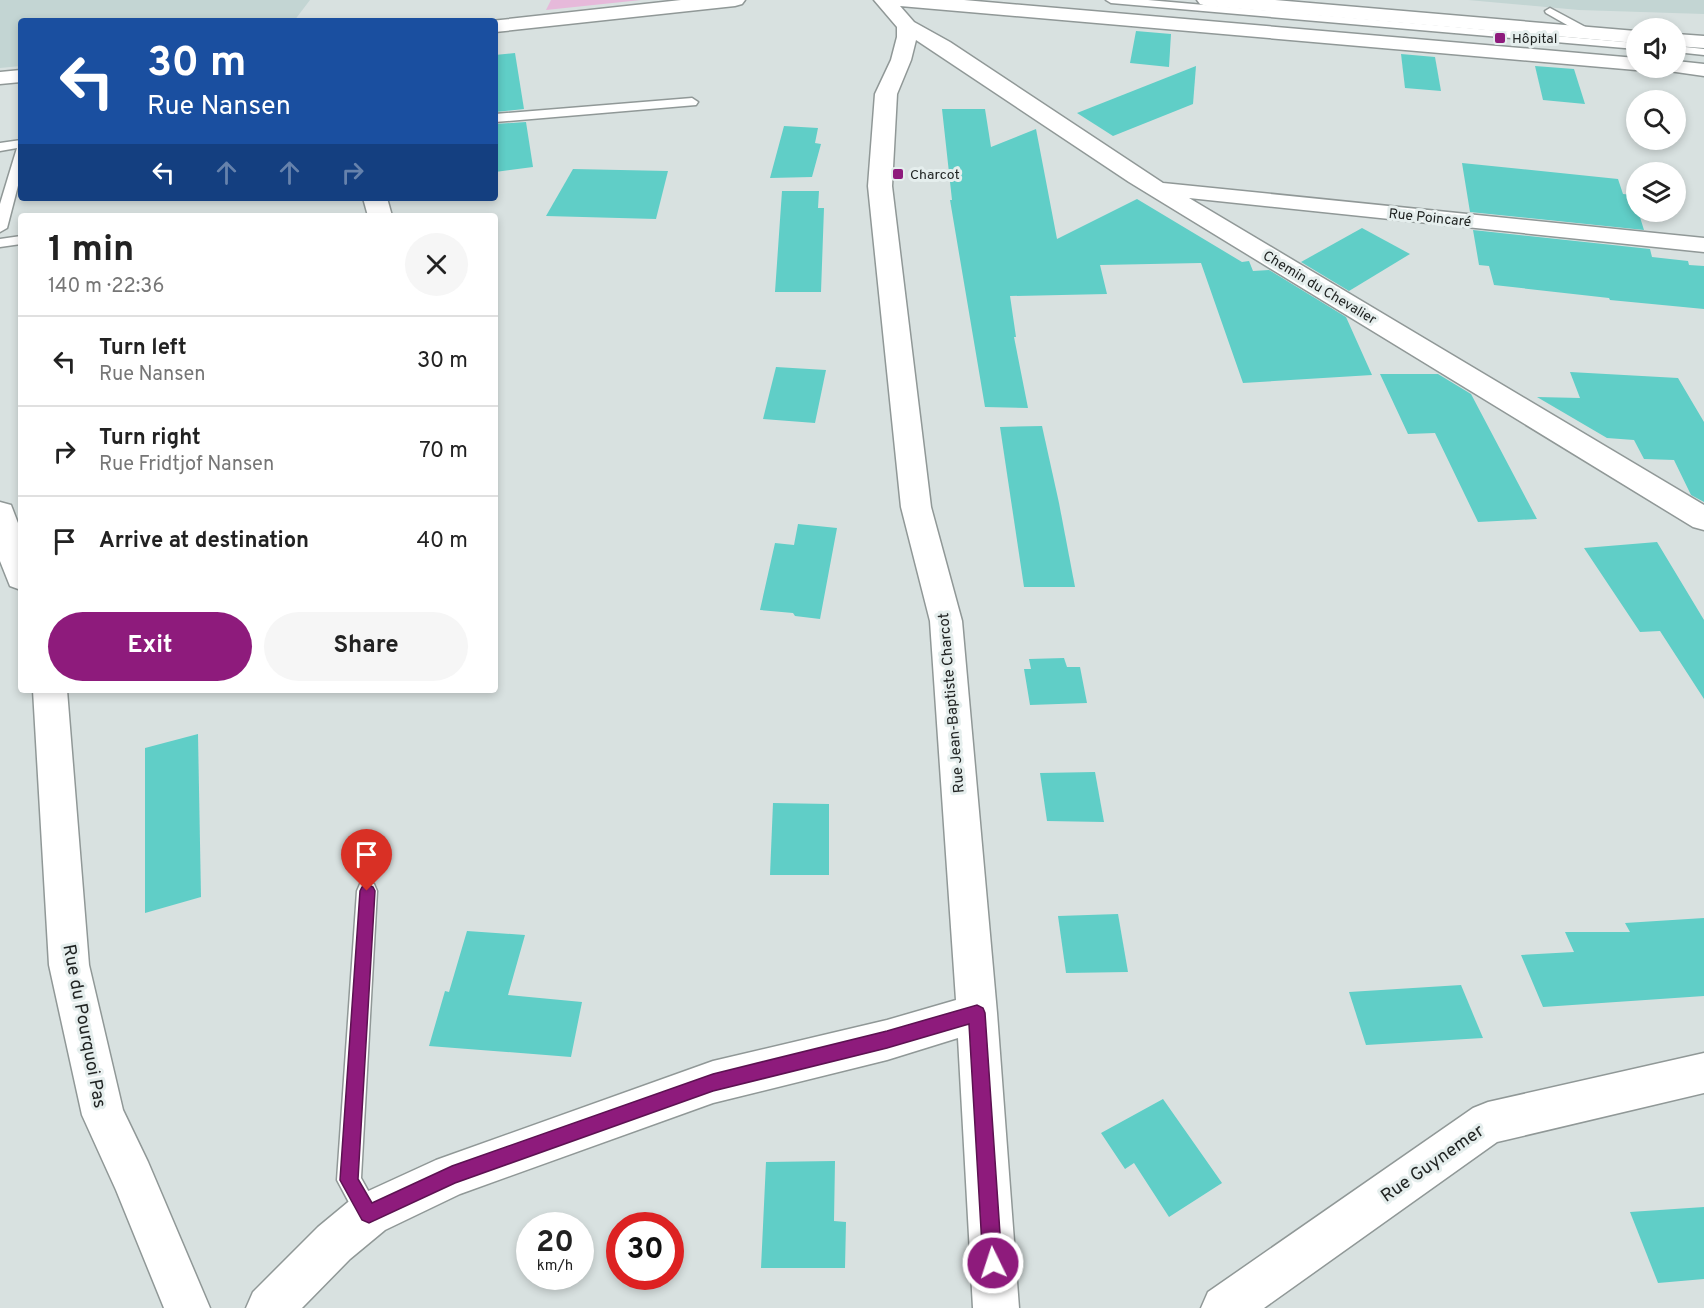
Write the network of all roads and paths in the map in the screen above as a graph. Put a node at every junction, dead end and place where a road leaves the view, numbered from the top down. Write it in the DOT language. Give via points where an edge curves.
graph roads {
  1 [pos="735,0"];
  2 [pos="884,0"];
  3 [pos="896,0"];
  4 [pos="1110,0"];
  5 [pos="1207,0"];
  6 [pos="1550,11"];
  7 [pos="498,26"];
  8 [pos="907,26"];
  9 [pos="1413,30"];
  10 [pos="1587,32"];
  11 [pos="1626,35"];
  12 [pos="1686,41"];
  13 [pos="1704,42"];
  14 [pos="1626,45"];
  15 [pos="943,46"];
  16 [pos="1686,50"];
  17 [pos="1704,52"];
  18 [pos="1626,62"];
  19 [pos="1686,68"];
  20 [pos="898,69"];
  21 [pos="1704,70"];
  22 [pos="18,76"];
  23 [pos="0,78"];
  24 [pos="692,102"];
  25 [pos="498,118"];
  26 [pos="18,144"];
  27 [pos="0,147"];
  28 [pos="18,162"];
  29 [pos="1156,188"];
  30 [pos="0,228"];
  31 [pos="18,240"];
  32 [pos="0,243"];
  33 [pos="1704,245"];
  34 [pos="0,513"];
  35 [pos="1704,519"];
  36 [pos="18,569"];
  37 [pos="50,693"];
  38 [pos="367,891"];
  39 [pos="977,1013"];
  40 [pos="1704,1073"];
  41 [pos="369,1214"];
  42 [pos="187,1308"];
  43 [pos="269,1308"];
  44 [pos="996,1308"];
  45 [pos="1224,1308"];
  1 -- 7 [label="street"];
  2 -- 8 [label="street"];
  3 -- 9 [label="street"];
  4 -- 9 [label="lane"];
  5 -- 9 [label="street"];
  6 -- 10 [label="lane"];
  8 -- 15 [label="street"];
  8 -- 20 [label="street, Rue Jean-Baptiste Charcot"];
  9 -- 10 [label="street"];
  9 -- 14 [label="lane"];
  9 -- 18 [label="street"];
  10 -- 11 [label="street"];
  12 -- 13 [label="street"];
  15 -- 20 [label="street"];
  15 -- 29 [label="street, Chemin du Chevalier"];
  16 -- 17 [label="lane"];
  19 -- 21 [label="street"];
  20 -- 39 [label="street, Rue Jean-Baptiste Charcot" via="886,94 880,186 916,507 946,621"];
  22 -- 23 [label="street"];
  24 -- 25 [label="lane"];
  26 -- 27 [label="lane"];
  28 -- 30 [label="lane"];
  29 -- 33 [label="street, Rue Poincaré"];
  29 -- 35 [label="street, Chemin du Chevalier"];
  31 -- 32 [label="lane"];
  34 -- 36 [label="street"];
  37 -- 42 [label="street, Rue du Pourquoi Pas" via="69,965 103,1115"];
  38 -- 41 [label="lane" via="349,1180"];
  39 -- 41 [label="street" via="887,1040 713,1082 452,1175"];
  39 -- 44 [label="street, Rue Jean-Baptiste Charcot"];
  40 -- 45 [label="street, Rue Guynemer" via="1488,1123"];
  41 -- 43 [label="street"];
}
